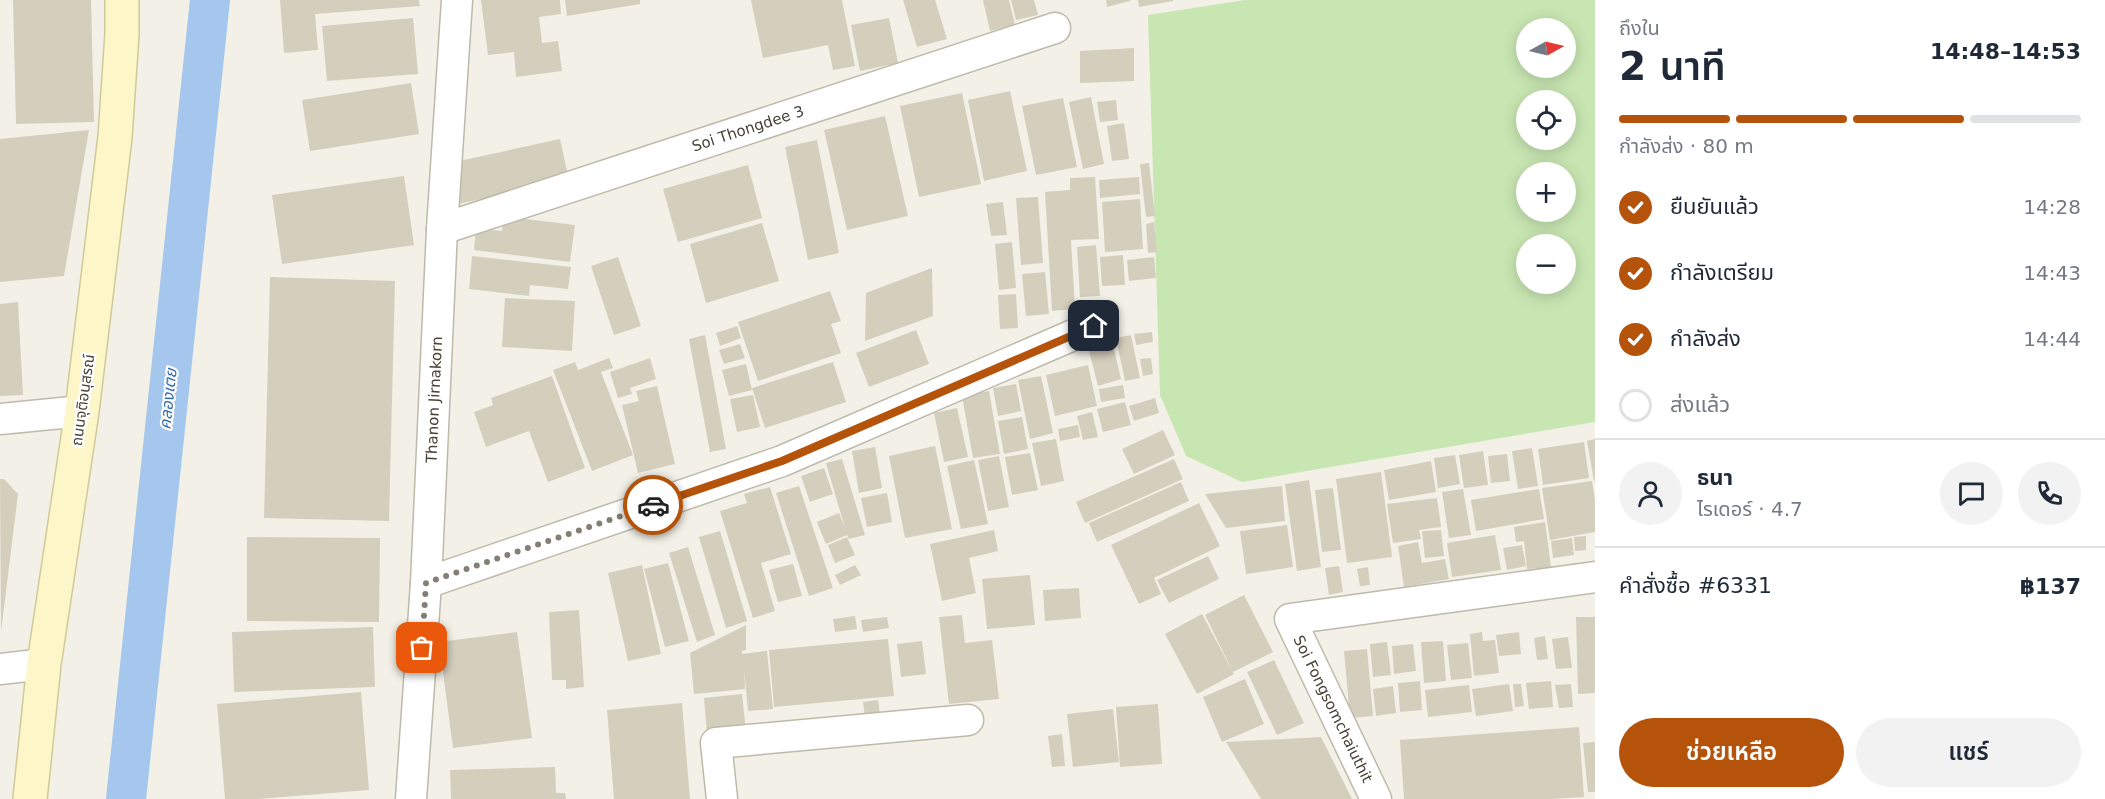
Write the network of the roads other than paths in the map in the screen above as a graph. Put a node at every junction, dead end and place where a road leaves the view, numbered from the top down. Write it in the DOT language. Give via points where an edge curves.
graph roads {
  1 [pos="122,0"];
  2 [pos="456,0"];
  3 [pos="1055,28"];
  4 [pos="442,229"];
  5 [pos="1094,326"];
  6 [pos="82,411"];
  7 [pos="0,420"];
  8 [pos="1595,577"];
  9 [pos="426,583"];
  10 [pos="44,664"];
  11 [pos="0,669"];
  12 [pos="968,720"];
  13 [pos="30,799"];
  14 [pos="411,799"];
  15 [pos="722,799"];
  16 [pos="1376,799"];
  1 -- 6 [label="street, ถนนจุติอนุสรณ์" via="116,137"];
  2 -- 4 [label="street, Thanon Jirnakorn"];
  3 -- 4 [label="street, Soi Thongdee 3"];
  4 -- 9 [label="street, Thanon Jirnakorn"];
  5 -- 9 [label="street" via="782,461"];
  6 -- 7 [label="street"];
  6 -- 10 [label="street, ถนนจุติอนุสรณ์"];
  8 -- 16 [label="street, Soi Fongsomchaiuthit" via="1290,619"];
  9 -- 14 [label="street, Thanon Jirnakorn"];
  10 -- 11 [label="street"];
  10 -- 13 [label="street, ถนนจุติอนุสรณ์"];
  12 -- 15 [label="street" via="716,743"];
}
